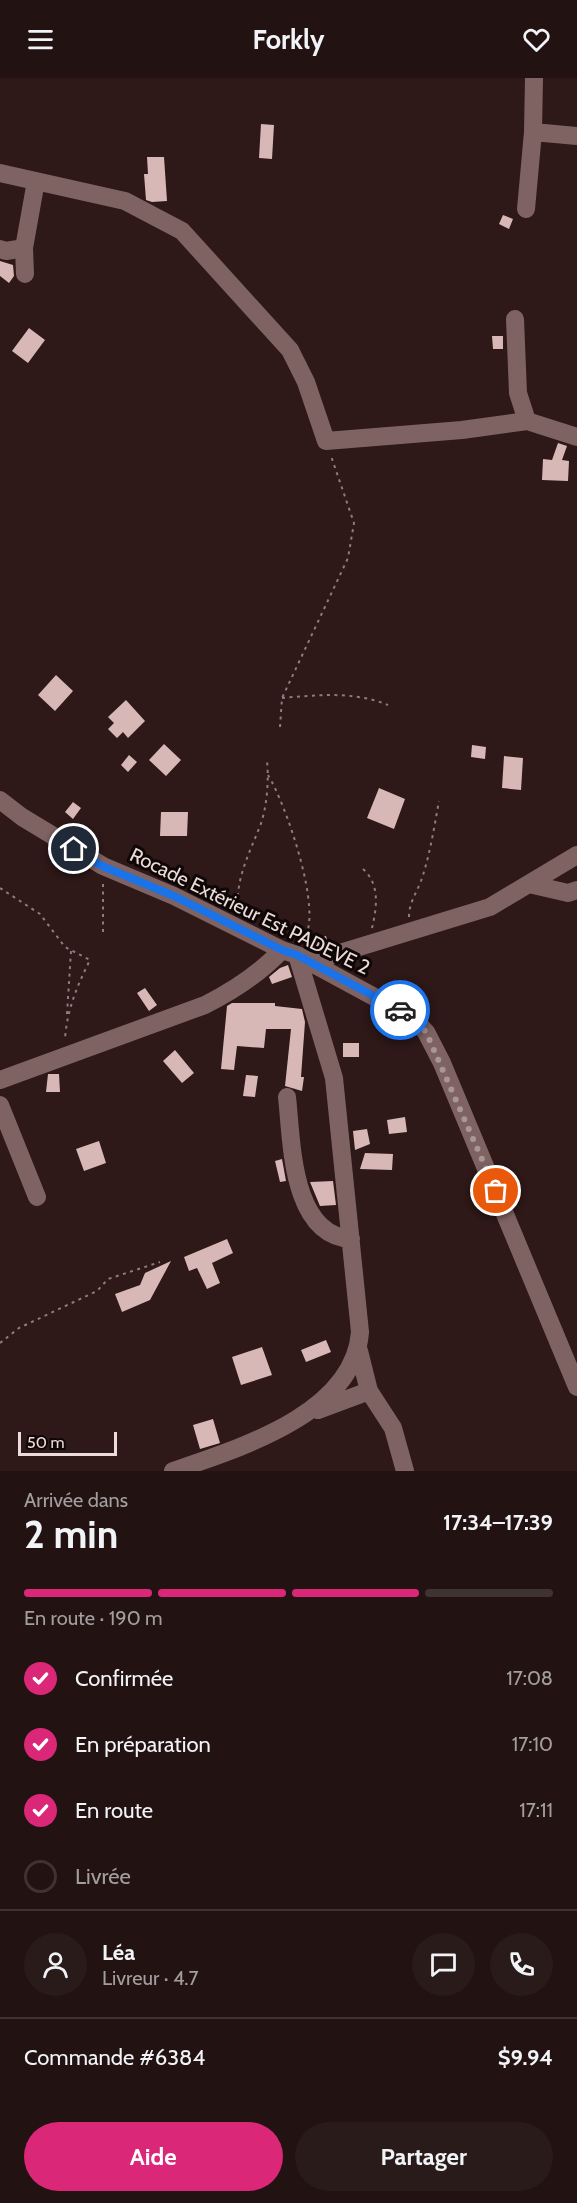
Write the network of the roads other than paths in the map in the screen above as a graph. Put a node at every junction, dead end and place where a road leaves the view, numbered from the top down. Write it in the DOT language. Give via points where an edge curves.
graph roads {
  1 [pos="534,78"];
  2 [pos="533,132"];
  3 [pos="577,136"];
  4 [pos="0,173"];
  5 [pos="36,181"];
  6 [pos="526,209"];
  7 [pos="24,248"];
  8 [pos="0,249"];
  9 [pos="26,274"];
  10 [pos="514,319"];
  11 [pos="527,421"];
  12 [pos="577,437"];
  13 [pos="0,800"];
  14 [pos="577,855"];
  15 [pos="529,884"];
  16 [pos="577,890"];
  17 [pos="296,956"];
  18 [pos="0,1080"];
  19 [pos="287,1097"];
  20 [pos="0,1105"];
  21 [pos="36,1197"];
  22 [pos="351,1239"];
  23 [pos="359,1352"];
  24 [pos="577,1387"];
  25 [pos="369,1391"];
  26 [pos="308,1413"];
  27 [pos="173,1471"];
  28 [pos="405,1471"];
  1 -- 2 [label="street"];
  2 -- 3 [label="street"];
  2 -- 6 [label="street"];
  4 -- 5 [label="street"];
  5 -- 7 [label="street"];
  5 -- 11 [label="street" via="124,201 182,231 290,350 306,382 326,441"];
  7 -- 8 [label="street"];
  7 -- 9 [label="street"];
  10 -- 11 [label="street" via="518,393"];
  11 -- 12 [label="street"];
  13 -- 17 [label="street, Rocade Extérieur Est PADEVE 2" via="102,866 174,896"];
  14 -- 15 [label="street"];
  15 -- 16 [label="street" via="568,893"];
  15 -- 17 [label="street" via="490,907 366,945"];
  17 -- 18 [label="street" via="261,971 205,1005"];
  17 -- 22 [label="street" via="334,1078"];
  17 -- 24 [label="street, Rocade Extérieur Est PADEVE 2" via="392,1005 426,1032"];
  19 -- 22 [label="street" via="300,1191 307,1212 319,1226 338,1238"];
  20 -- 21 [label="street"];
  22 -- 23 [label="street"];
  23 -- 25 [label="street"];
  23 -- 26 [label="street" via="330,1394"];
  25 -- 26 [label="street"];
  25 -- 28 [label="street" via="393,1428"];
  26 -- 27 [label="street" via="230,1451"];
}
